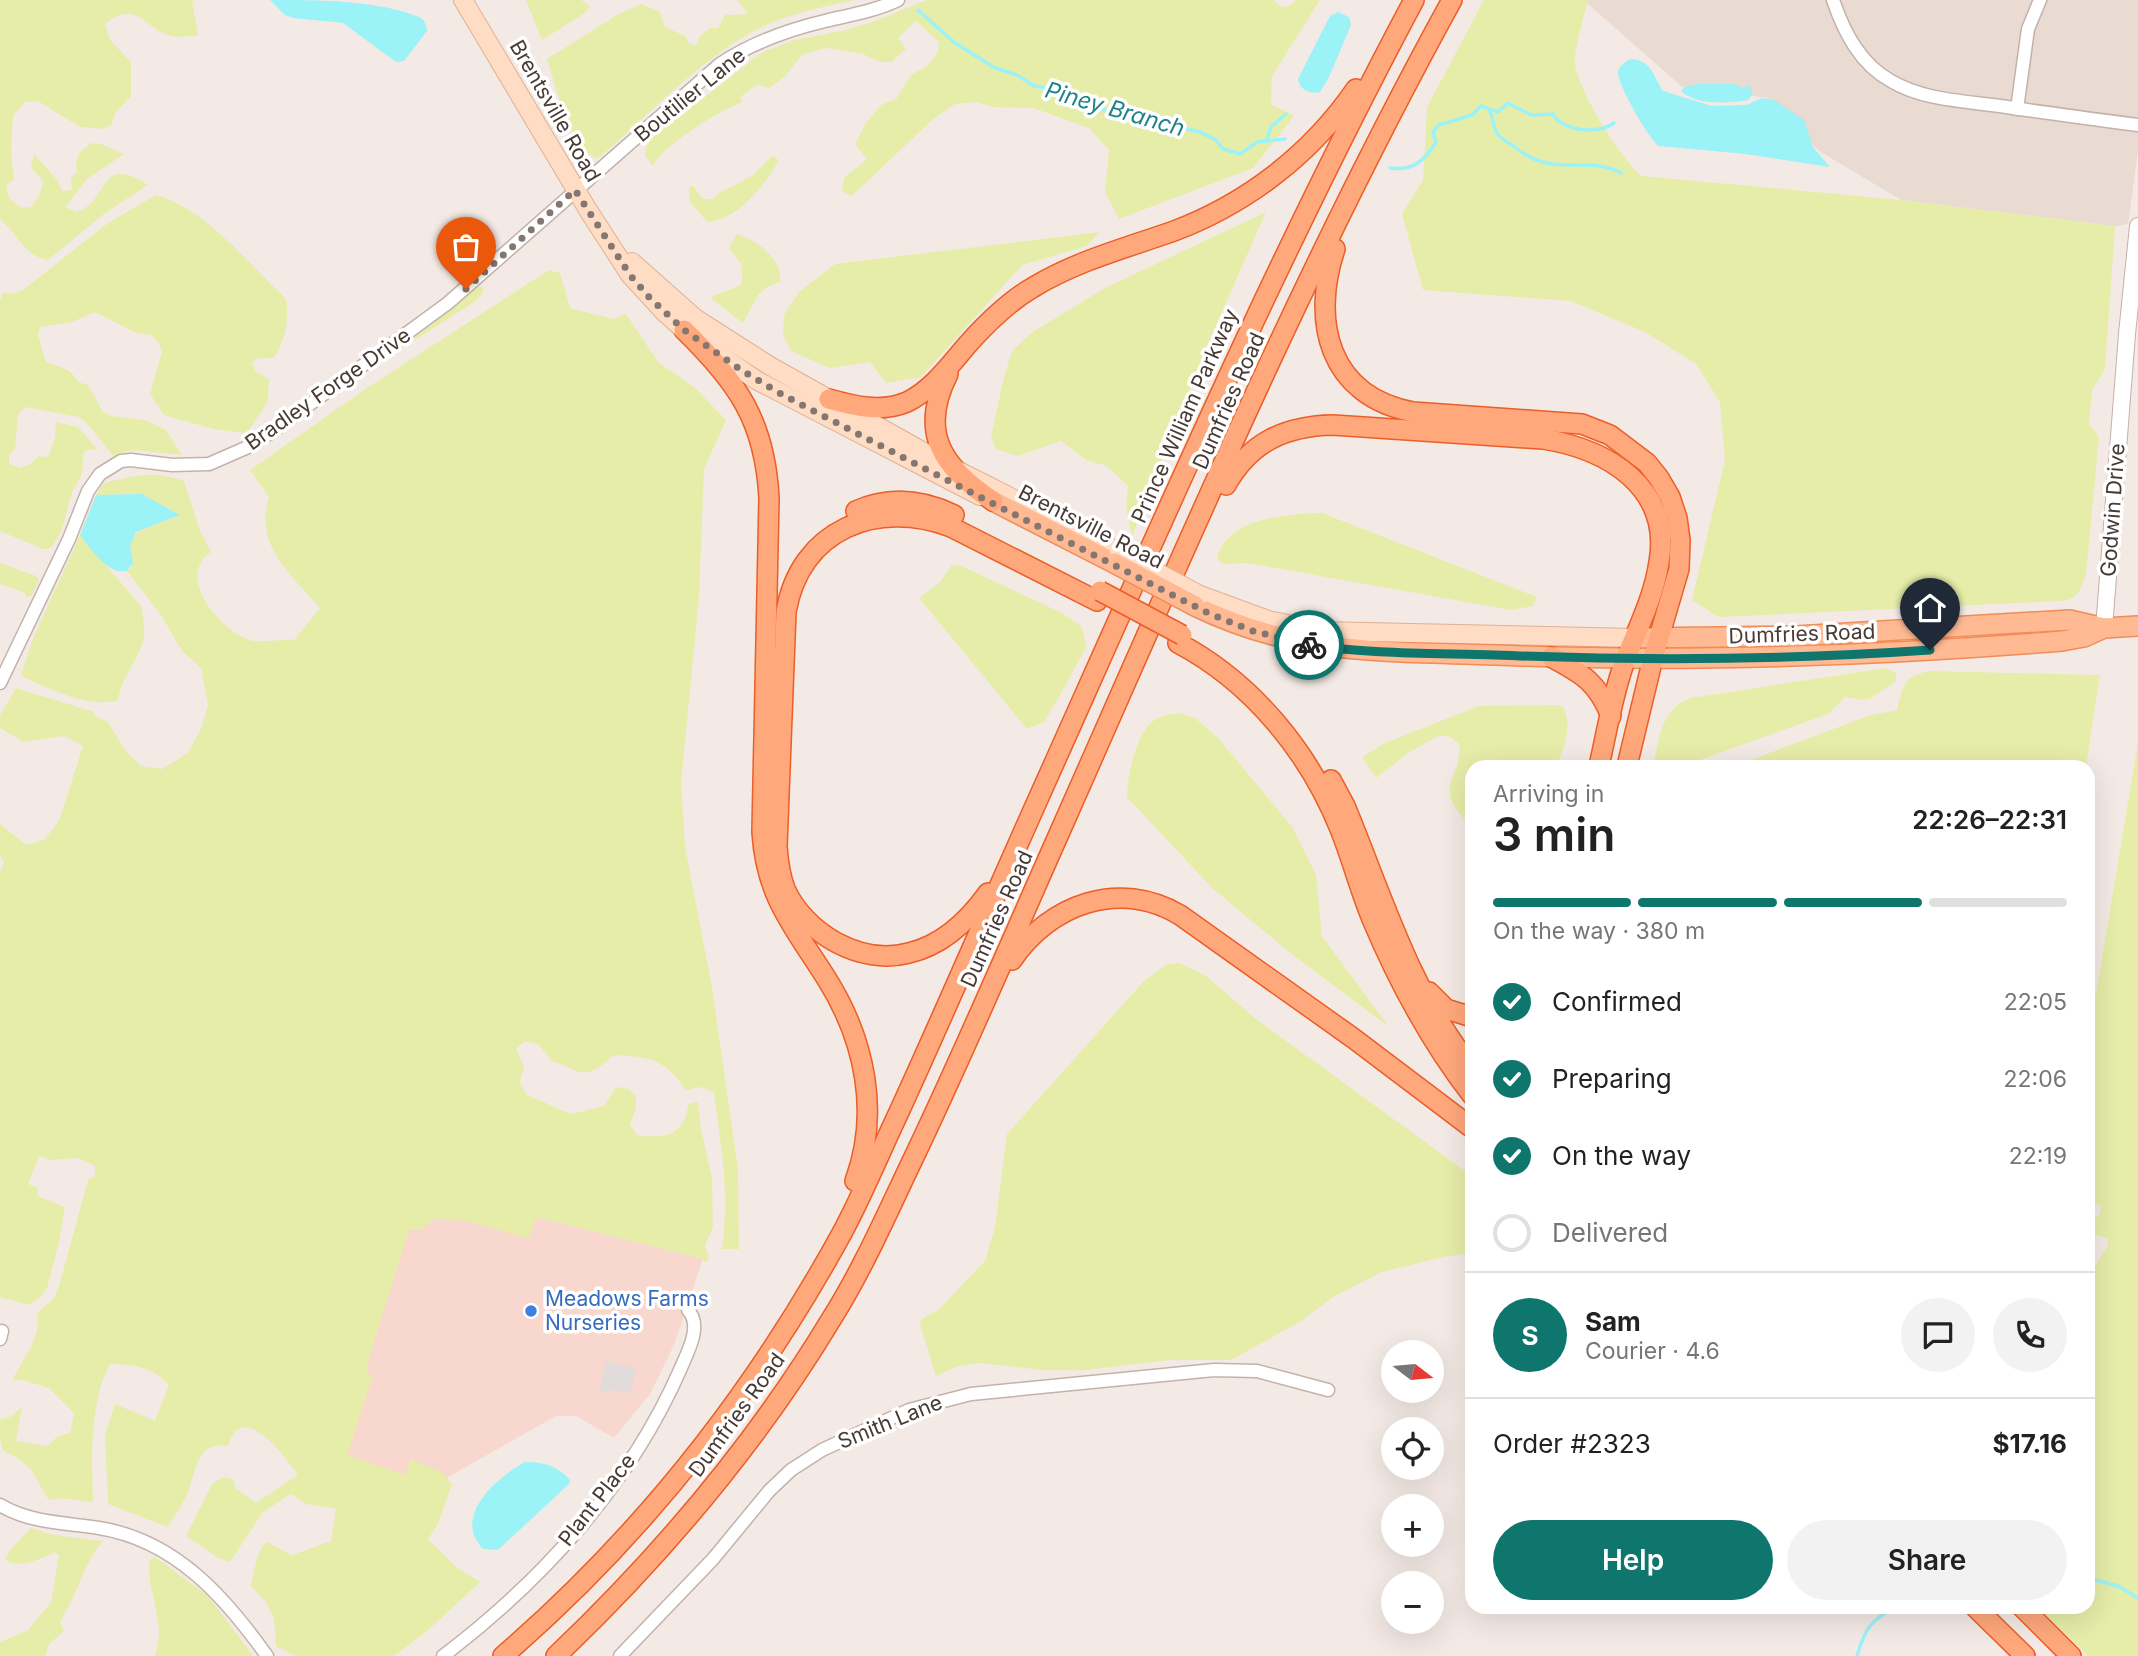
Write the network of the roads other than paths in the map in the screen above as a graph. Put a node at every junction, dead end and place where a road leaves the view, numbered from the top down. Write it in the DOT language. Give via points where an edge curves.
graph roads {
  1 [pos="463,0"];
  2 [pos="898,0"];
  3 [pos="1414,0"];
  4 [pos="1452,0"];
  5 [pos="1833,0"];
  6 [pos="2040,0"];
  7 [pos="1404,19"];
  8 [pos="2017,108"];
  9 [pos="2138,125"];
  10 [pos="1379,137"];
  11 [pos="575,190"];
  12 [pos="2138,226"];
  13 [pos="611,243"];
  14 [pos="684,330"];
  15 [pos="955,360"];
  16 [pos="829,399"];
  17 [pos="951,467"];
  18 [pos="993,501"];
  19 [pos="1116,558"];
  20 [pos="1099,596"];
  21 [pos="1197,601"];
  22 [pos="1159,610"];
  23 [pos="2138,626"];
  24 [pos="2104,628"];
  25 [pos="1636,638"];
  26 [pos="1660,638"];
  27 [pos="1180,639"];
  28 [pos="766,647"];
  29 [pos="1551,657"];
  30 [pos="1626,658"];
  31 [pos="1653,658"];
  32 [pos="0,683"];
  33 [pos="1611,716"];
  34 [pos="1600,760"];
  35 [pos="1628,760"];
  36 [pos="1012,858"];
  37 [pos="1414,971"];
  38 [pos="982,1008"];
  39 [pos="1465,1016"];
  40 [pos="1465,1060"];
  41 [pos="1465,1086"];
  42 [pos="1465,1123"];
  43 [pos="813,1282"];
  44 [pos="688,1310"];
  45 [pos="1328,1390"];
  46 [pos="0,1505"];
  47 [pos="1983,1614"];
  48 [pos="2029,1614"];
  49 [pos="267,1656"];
  50 [pos="443,1656"];
  51 [pos="503,1656"];
  52 [pos="556,1656"];
  53 [pos="620,1656"];
  54 [pos="2025,1656"];
  55 [pos="2071,1656"];
  1 -- 11 [label="main road, Brentsville Road"];
  2 -- 11 [label="street, Boutilier Lane" via="780,33 736,54"];
  3 -- 7 [label="highway, Prince William Parkway"];
  4 -- 10 [label="highway"];
  5 -- 8 [label="street" via="1861,56 1890,81 1930,96"];
  6 -- 8 [label="street" via="2028,29"];
  7 -- 15 [label="highway" via="1339,111 1279,172 1199,221 1076,265 1030,289 986,325"];
  7 -- 36 [label="highway, Prince William Parkway" via="1348,124 1233,364"];
  8 -- 9 [label="street"];
  10 -- 22 [label="highway, Dumfries Road" via="1303,292"];
  10 -- 26 [label="highway" via="1335,247 1324,289 1327,336 1338,361 1365,392 1400,410 1582,424 1610,435 1647,463 1670,497 1680,540 1679,569"];
  11 -- 13 [label="main road, Brentsville Road"];
  11 -- 32 [label="street, Bradley Forge Drive" via="448,303 248,447 209,464 131,460 100,474"];
  12 -- 24 [label="street, Godwin Drive"];
  13 -- 14 [label="main road, Brentsville Road" via="630,275"];
  13 -- 16 [label="main road, Brentsville Road" via="695,318"];
  14 -- 18 [label="main road, Brentsville Road" via="774,390"];
  14 -- 28 [label="highway" via="736,386 762,444 769,498"];
  15 -- 16 [label="highway" via="924,391 902,404 869,408"];
  15 -- 17 [label="highway" via="941,389 935,418 939,443"];
  16 -- 17 [label="main road, Brentsville Road"];
  17 -- 18 [label="highway"];
  17 -- 19 [label="main road, Brentsville Road"];
  18 -- 19 [label="main road, Brentsville Road"];
  19 -- 21 [label="main road, Brentsville Road, bridge"];
  20 -- 27 [label="highway"];
  20 -- 28 [label="highway" via="945,511 891,500 833,522 804,545 778,594"];
  20 -- 36 [label="highway" via="960,531 898,515 866,519 826,540 798,576 789,597 777,847 781,876 800,914 828,937 859,952 911,953 961,925"];
  21 -- 25 [label="main road, Brentsville Road" via="1321,631"];
  21 -- 29 [label="main road, Brentsville Road" via="1253,631 1319,646"];
  22 -- 25 [label="highway" via="1245,457 1282,432 1333,425 1542,439 1569,443 1616,464 1648,499 1661,543 1654,588"];
  22 -- 38 [label="highway, Dumfries Road"];
  23 -- 24 [label="main road, Dumfries Road"];
  24 -- 26 [label="main road, Dumfries Road" via="2070,620 1796,636"];
  24 -- 31 [label="main road, Dumfries Road" via="2062,641 2010,645 1801,658"];
  25 -- 26 [label="main road, Dumfries Road"];
  25 -- 30 [label="highway"];
  26 -- 31 [label="highway"];
  27 -- 37 [label="highway" via="1217,656 1258,688 1319,761 1345,806"];
  27 -- 41 [label="highway" via="1239,685 1303,759 1336,820 1409,1000"];
  28 -- 43 [label="highway" via="765,863 779,903 841,1004 859,1050 867,1088 867,1134 860,1169"];
  29 -- 30 [label="main road, Brentsville Road"];
  29 -- 33 [label="highway" via="1592,683"];
  30 -- 31 [label="main road, Dumfries Road"];
  30 -- 33 [label="highway"];
  31 -- 35 [label="highway"];
  33 -- 34 [label="highway"];
  36 -- 43 [label="highway, Dumfries Road" via="845,1227"];
  37 -- 39 [label="highway" via="1439,1003"];
  37 -- 40 [label="highway" via="1429,1005"];
  38 -- 42 [label="highway" via="1022,946 1040,927 1086,903 1144,901 1180,915"];
  38 -- 52 [label="highway, Dumfries Road" via="860,1269 796,1375 675,1535"];
  43 -- 51 [label="highway, Dumfries Road" via="765,1362 667,1492 556,1608"];
  44 -- 50 [label="street, Plant Place" via="695,1325 676,1378 602,1502 514,1596"];
  45 -- 53 [label="street, Smith Lane" via="1257,1371 1225,1369 971,1394 909,1410 790,1470"];
  46 -- 49 [label="street" via="36,1519 109,1530 162,1550 215,1591"];
  47 -- 54 [label="highway"];
  48 -- 55 [label="highway"];
}
